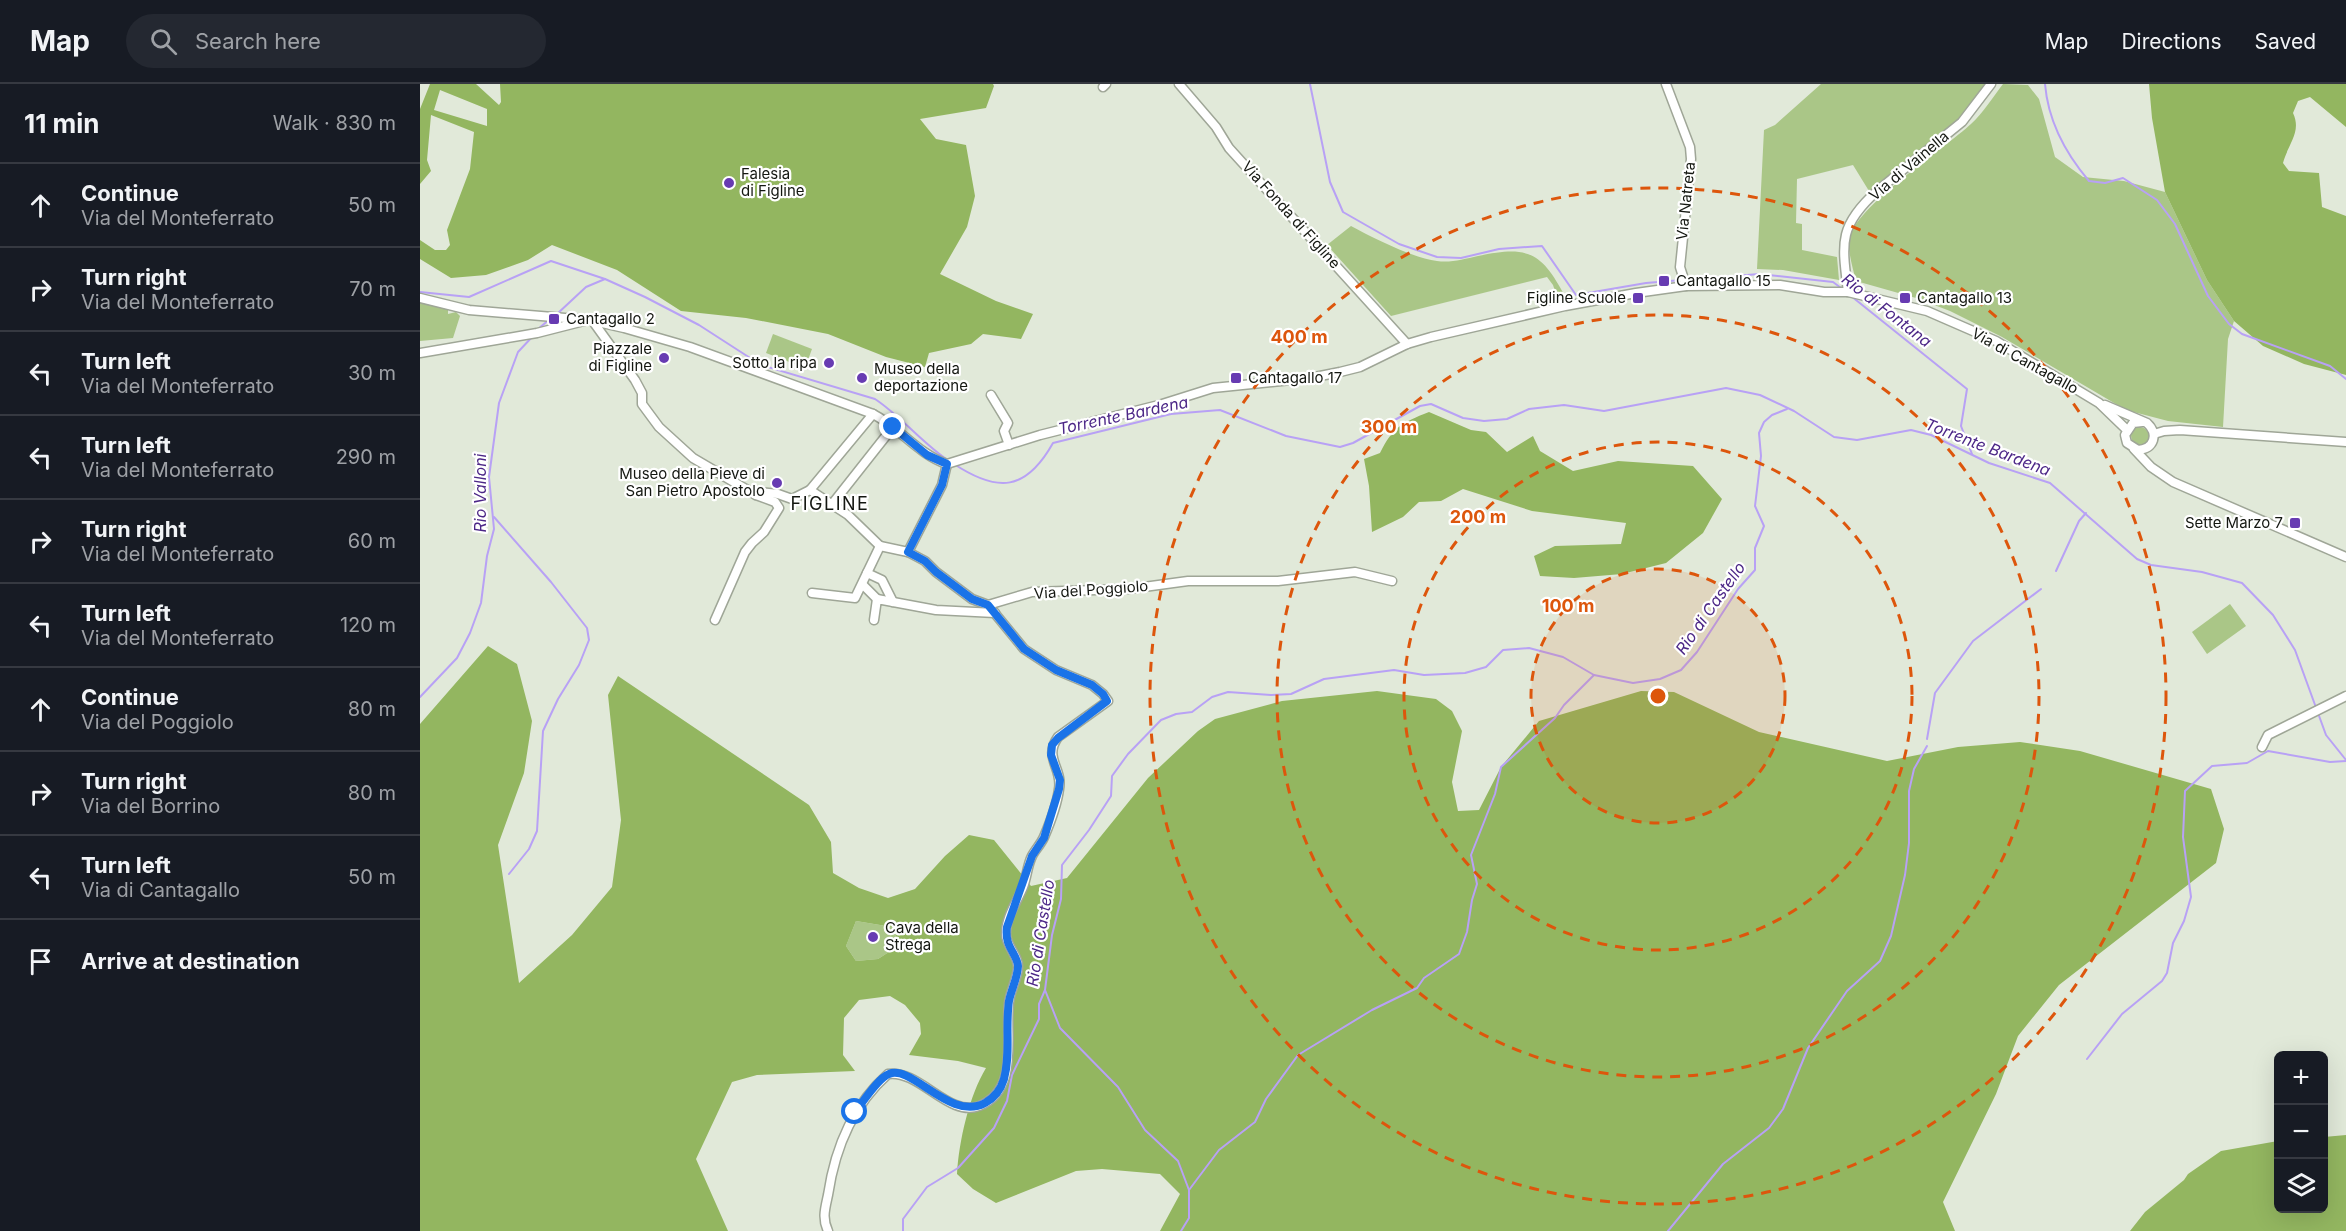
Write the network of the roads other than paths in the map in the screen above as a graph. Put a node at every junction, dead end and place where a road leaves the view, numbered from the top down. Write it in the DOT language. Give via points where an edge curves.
graph roads {
  1 [pos="1179,84"];
  2 [pos="1666,84"];
  3 [pos="1991,84"];
  4 [pos="1686,286"];
  5 [pos="1843,292"];
  6 [pos="420,298"];
  7 [pos="590,320"];
  8 [pos="1407,344"];
  9 [pos="420,353"];
  10 [pos="991,395"];
  11 [pos="2099,403"];
  12 [pos="873,414"];
  13 [pos="2142,422"];
  14 [pos="893,427"];
  15 [pos="2127,430"];
  16 [pos="2154,434"];
  17 [pos="2346,442"];
  18 [pos="1009,445"];
  19 [pos="2150,446"];
  20 [pos="2134,449"];
  21 [pos="947,464"];
  22 [pos="2149,465"];
  23 [pos="810,490"];
  24 [pos="756,495"];
  25 [pos="833,504"];
  26 [pos="880,546"];
  27 [pos="908,552"];
  28 [pos="2346,557"];
  29 [pos="867,573"];
  30 [pos="1392,581"];
  31 [pos="863,585"];
  32 [pos="812,593"];
  33 [pos="877,600"];
  34 [pos="893,602"];
  35 [pos="988,605"];
  36 [pos="995,613"];
  37 [pos="715,620"];
  38 [pos="874,620"];
  39 [pos="2346,696"];
  40 [pos="2262,747"];
  41 [pos="828,1231"];
  1 -- 8 [label="street, Via Fonda di Figline" via="1229,148"];
  2 -- 4 [label="street, Via Natreta" via="1690,147 1680,262"];
  3 -- 5 [label="street, Via di Vainella" via="1962,122 1864,203 1845,233"];
  4 -- 5 [label="street" via="1780,285"];
  4 -- 8 [label="street" via="1569,306"];
  5 -- 11 [label="street, Via di Cantagallo" via="1933,313 1996,341"];
  6 -- 7 [label="street" via="469,310"];
  7 -- 9 [label="street"];
  7 -- 12 [label="street" via="690,347"];
  7 -- 24 [label="street" via="635,380 642,393 642,404 659,427 693,458"];
  8 -- 18 [label="street" via="1360,367 1310,378 1213,388"];
  10 -- 18 [label="street" via="1008,423 1004,431"];
  11 -- 13 [label="street"];
  11 -- 15 [label="street"];
  12 -- 14 [label="street"];
  12 -- 23 [label="street"];
  13 -- 15 [label="street" via="2133,423"];
  13 -- 16 [label="street"];
  14 -- 21 [label="street" via="927,455"];
  14 -- 25 [label="street"];
  15 -- 20 [label="street" via="2126,439"];
  16 -- 17 [label="street" via="2180,430"];
  16 -- 19 [label="street"];
  18 -- 21 [label="street"];
  19 -- 20 [label="street"];
  19 -- 22 [label="street"];
  20 -- 22 [label="street"];
  21 -- 27 [label="street" via="942,485"];
  22 -- 28 [label="street" via="2173,482"];
  23 -- 24 [label="street" via="792,499 778,494"];
  23 -- 25 [label="street"];
  24 -- 37 [label="street" via="775,502 779,508 745,552"];
  25 -- 26 [label="street"];
  26 -- 27 [label="street"];
  26 -- 29 [label="street"];
  27 -- 35 [label="street" via="972,599"];
  29 -- 31 [label="street"];
  29 -- 34 [label="street" via="882,580"];
  30 -- 35 [label="street, Via del Poggiolo" via="1355,572 1278,581 1188,581 1129,589 1032,592"];
  31 -- 32 [label="street" via="855,598"];
  31 -- 33 [label="street"];
  33 -- 34 [label="street"];
  33 -- 38 [label="street"];
  34 -- 36 [label="street" via="936,610"];
  35 -- 36 [label="street"];
  36 -- 41 [label="street" via="1024,649 1056,670 1092,685 1107,701 1052,745 1059,789 1044,838 1032,856 1007,927 1006,936 1018,967 1009,1001 1009,1058 999,1090 989,1101 969,1109 896,1073 888,1074 855,1112 844,1132 831,1172 823,1220"];
  39 -- 40 [label="street" via="2268,735"];
}
